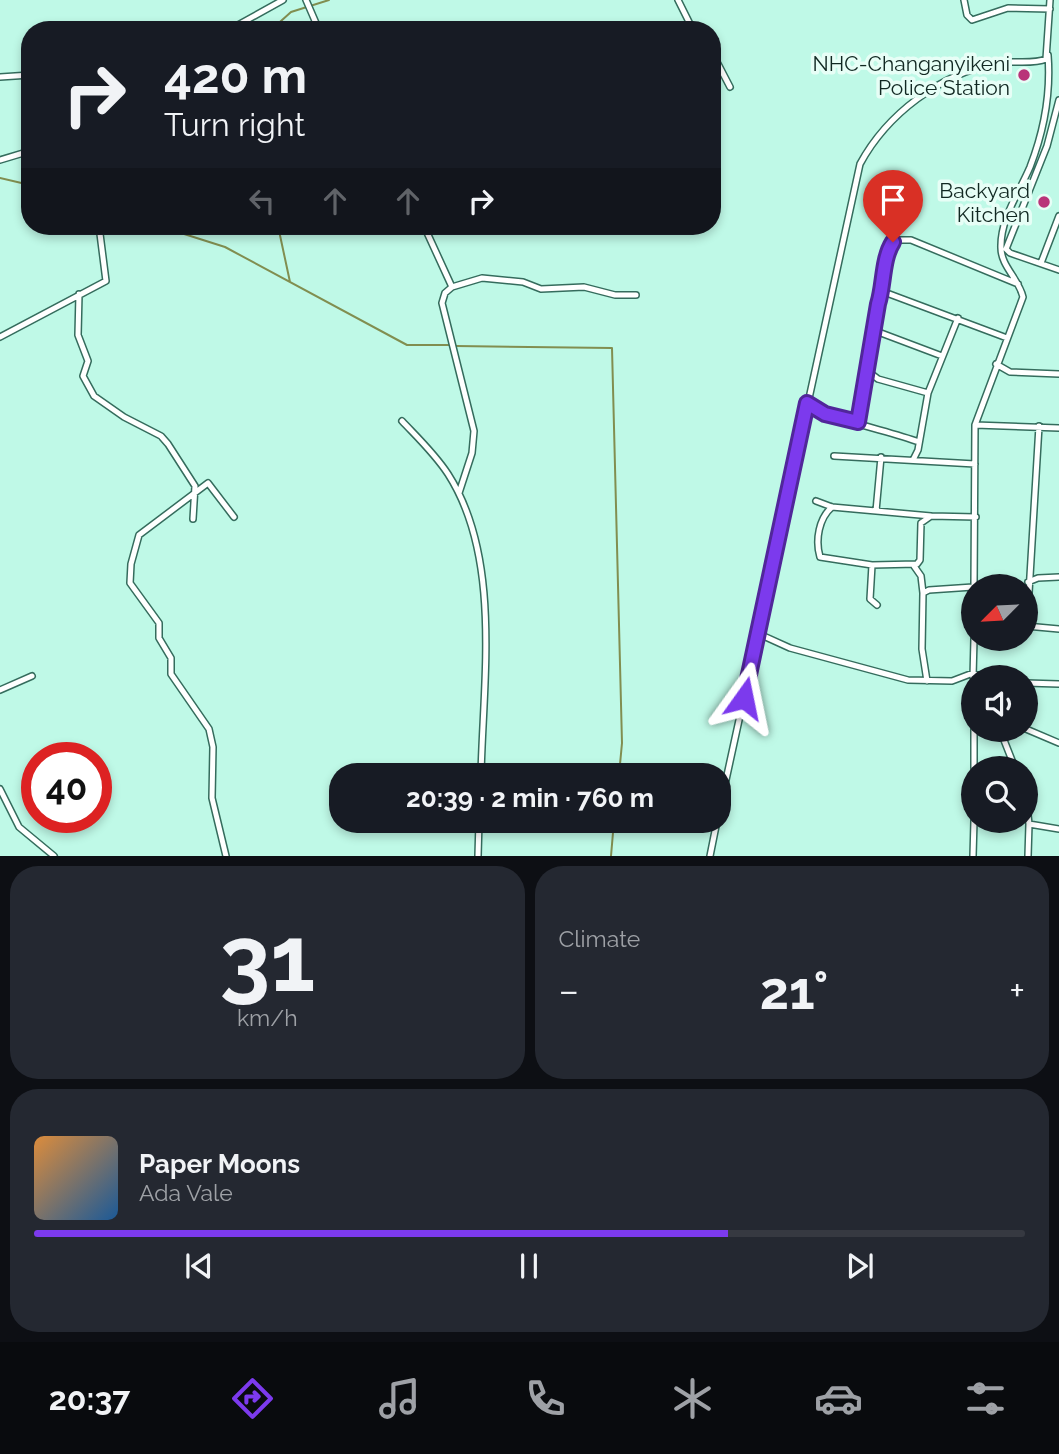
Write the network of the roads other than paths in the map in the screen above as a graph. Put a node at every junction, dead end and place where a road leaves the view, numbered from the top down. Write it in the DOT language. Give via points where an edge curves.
graph roads {
  1 [pos="283,0"];
  2 [pos="306,0"];
  3 [pos="678,0"];
  4 [pos="964,0"];
  5 [pos="1050,0"];
  6 [pos="1050,9"];
  7 [pos="245,21"];
  8 [pos="315,21"];
  9 [pos="688,21"];
  10 [pos="1048,55"];
  11 [pos="721,70"];
  12 [pos="21,76"];
  13 [pos="0,77"];
  14 [pos="730,87"];
  15 [pos="1059,100"];
  16 [pos="21,154"];
  17 [pos="0,160"];
  18 [pos="1059,216"];
  19 [pos="1056,230"];
  20 [pos="100,235"];
  21 [pos="428,235"];
  22 [pos="1041,263"];
  23 [pos="1059,270"];
  24 [pos="1018,284"];
  25 [pos="452,287"];
  26 [pos="884,292"];
  27 [pos="79,294"];
  28 [pos="636,295"];
  29 [pos="958,318"];
  30 [pos="873,330"];
  31 [pos="0,337"];
  32 [pos="1007,338"];
  33 [pos="942,356"];
  34 [pos="996,364"];
  35 [pos="865,369"];
  36 [pos="1059,374"];
  37 [pos="928,393"];
  38 [pos="807,403"];
  39 [pos="402,421"];
  40 [pos="858,422"];
  41 [pos="975,425"];
  42 [pos="1039,426"];
  43 [pos="1059,427"];
  44 [pos="919,442"];
  45 [pos="918,450"];
  46 [pos="834,456"];
  47 [pos="881,457"];
  48 [pos="914,460"];
  49 [pos="926,461"];
  50 [pos="975,464"];
  51 [pos="459,495"];
  52 [pos="194,496"];
  53 [pos="816,501"];
  54 [pos="832,507"];
  55 [pos="876,511"];
  56 [pos="931,516"];
  57 [pos="234,517"];
  58 [pos="976,517"];
  59 [pos="193,519"];
  60 [pos="920,560"];
  61 [pos="872,565"];
  62 [pos="914,566"];
  63 [pos="974,574"];
  64 [pos="1029,574"];
  65 [pos="921,576"];
  66 [pos="1059,577"];
  67 [pos="1038,578"];
  68 [pos="961,588"];
  69 [pos="926,592"];
  70 [pos="877,605"];
  71 [pos="1038,627"];
  72 [pos="1059,629"];
  73 [pos="757,633"];
  74 [pos="32,676"];
  75 [pos="961,678"];
  76 [pos="928,682"];
  77 [pos="1038,683"];
  78 [pos="1059,684"];
  79 [pos="0,690"];
  80 [pos="1038,734"];
  81 [pos="1059,743"];
  82 [pos="481,763"];
  83 [pos="729,763"];
  84 [pos="0,789"];
  85 [pos="1038,828"];
  86 [pos="1059,829"];
  87 [pos="479,833"];
  88 [pos="715,833"];
  89 [pos="974,833"];
  90 [pos="1030,833"];
  91 [pos="54,856"];
  92 [pos="226,856"];
  93 [pos="478,856"];
  94 [pos="710,856"];
  95 [pos="973,856"];
  96 [pos="1028,856"];
  1 -- 7 [label="street"];
  2 -- 8 [label="street"];
  3 -- 9 [label="street"];
  4 -- 6 [label="street" via="972,20 1008,8"];
  5 -- 6 [label="street"];
  6 -- 10 [label="street"];
  10 -- 24 [label="street" via="1050,80 1041,131 1006,216 1001,245"];
  10 -- 38 [label="street" via="1041,61 989,65 936,87 903,110 870,146 855,180"];
  11 -- 14 [label="street"];
  12 -- 13 [label="street"];
  15 -- 22 [label="street" via="1044,157 1007,246 1010,253"];
  16 -- 17 [label="street"];
  18 -- 19 [label="street"];
  19 -- 22 [label="street"];
  20 -- 27 [label="street" via="106,281"];
  21 -- 25 [label="street"];
  22 -- 23 [label="street"];
  24 -- 26 [label="street" via="911,240 900,240 890,246"];
  24 -- 32 [label="street" via="1023,297"];
  25 -- 28 [label="street" via="482,278 523,282 541,289 584,287"];
  25 -- 51 [label="street" via="442,303 475,442"];
  26 -- 29 [label="street"];
  26 -- 30 [label="street"];
  27 -- 31 [label="street"];
  27 -- 52 [label="street" via="78,335 88,361 83,376 94,396 161,436 195,486"];
  29 -- 32 [label="street"];
  29 -- 33 [label="street"];
  30 -- 33 [label="street"];
  30 -- 35 [label="street"];
  32 -- 34 [label="street"];
  33 -- 37 [label="street"];
  34 -- 36 [label="street" via="1010,372"];
  34 -- 41 [label="street"];
  35 -- 37 [label="street" via="878,379"];
  35 -- 40 [label="street"];
  37 -- 44 [label="street"];
  38 -- 40 [label="street" via="825,414"];
  38 -- 73 [label="street"];
  39 -- 51 [label="street" via="438,460"];
  40 -- 44 [label="street"];
  41 -- 42 [label="street"];
  41 -- 50 [label="street"];
  42 -- 43 [label="street"];
  42 -- 64 [label="street"];
  44 -- 45 [label="street"];
  45 -- 48 [label="street"];
  45 -- 49 [label="street"];
  46 -- 47 [label="street"];
  47 -- 48 [label="street"];
  47 -- 55 [label="street"];
  48 -- 49 [label="street"];
  49 -- 50 [label="street"];
  50 -- 58 [label="street"];
  51 -- 82 [label="street" via="472,530 486,606"];
  52 -- 57 [label="street" via="208,482"];
  52 -- 59 [label="street"];
  52 -- 92 [label="street" via="139,536 130,583 159,624 159,638 171,659 172,674 209,729 212,798"];
  53 -- 54 [label="street"];
  54 -- 55 [label="street"];
  54 -- 61 [label="street" via="821,519 820,556"];
  55 -- 56 [label="street"];
  56 -- 58 [label="street"];
  56 -- 60 [label="street" via="921,523"];
  58 -- 63 [label="street"];
  60 -- 62 [label="street"];
  60 -- 65 [label="street"];
  61 -- 62 [label="street"];
  61 -- 70 [label="street" via="870,599"];
  62 -- 65 [label="street"];
  65 -- 69 [label="street"];
  66 -- 67 [label="street"];
  68 -- 69 [label="street"];
  69 -- 76 [label="street" via="922,649"];
  71 -- 72 [label="street"];
  73 -- 76 [label="street" via="790,648"];
  73 -- 83 [label="street"];
  74 -- 79 [label="street"];
  75 -- 76 [label="street"];
  77 -- 78 [label="street"];
  80 -- 81 [label="street"];
  84 -- 91 [label="street" via="19,827"];
  85 -- 86 [label="street"];
  87 -- 93 [label="street"];
  88 -- 94 [label="street"];
  89 -- 95 [label="street"];
  90 -- 96 [label="street"];
}
